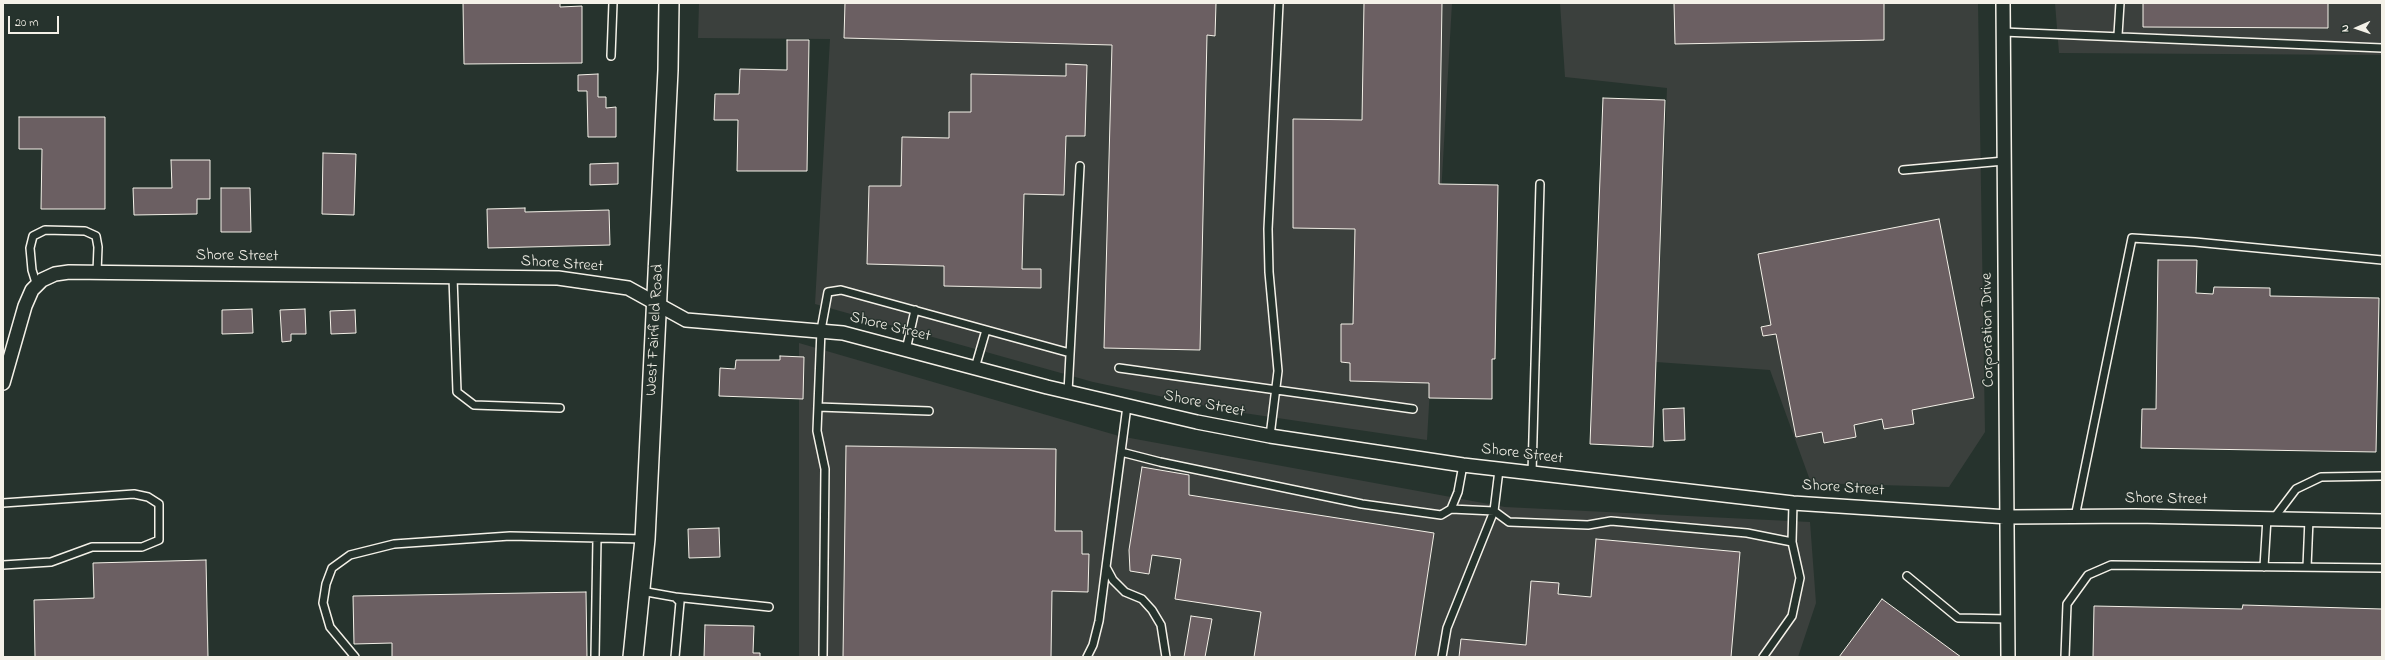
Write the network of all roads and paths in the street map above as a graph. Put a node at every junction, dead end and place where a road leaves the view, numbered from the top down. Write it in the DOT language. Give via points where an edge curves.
graph roads {
  1 [pos="613,3"];
  2 [pos="669,3"];
  3 [pos="1279,3"];
  4 [pos="2003,3"];
  5 [pos="2120,3"];
  6 [pos="2003,32"];
  7 [pos="2118,35"];
  8 [pos="2382,48"];
  9 [pos="611,56"];
  10 [pos="2004,161"];
  11 [pos="1080,166"];
  12 [pos="1903,170"];
  13 [pos="1540,184"];
  14 [pos="2382,260"];
  15 [pos="97,272"];
  16 [pos="453,277"];
  17 [pos="36,286"];
  18 [pos="657,304"];
  19 [pos="915,310"];
  20 [pos="821,330"];
  21 [pos="986,330"];
  22 [pos="906,350"];
  23 [pos="1070,353"];
  24 [pos="975,368"];
  25 [pos="1119,368"];
  26 [pos="3,383"];
  27 [pos="1276,389"];
  28 [pos="1068,392"];
  29 [pos="1127,406"];
  30 [pos="818,407"];
  31 [pos="560,408"];
  32 [pos="1413,409"];
  33 [pos="929,410"];
  34 [pos="1270,436"];
  35 [pos="1121,452"];
  36 [pos="1463,465"];
  37 [pos="1499,470"];
  38 [pos="1532,473"];
  39 [pos="2382,476"];
  40 [pos="3,503"];
  41 [pos="1793,503"];
  42 [pos="1451,509"];
  43 [pos="1494,511"];
  44 [pos="2008,517"];
  45 [pos="2075,517"];
  46 [pos="2270,518"];
  47 [pos="2309,519"];
  48 [pos="2382,520"];
  49 [pos="596,538"];
  50 [pos="645,539"];
  51 [pos="1792,542"];
  52 [pos="3,565"];
  53 [pos="1106,567"];
  54 [pos="2264,567"];
  55 [pos="2307,567"];
  56 [pos="2382,568"];
  57 [pos="1907,576"];
  58 [pos="641,590"];
  59 [pos="675,597"];
  60 [pos="769,607"];
  61 [pos="2008,619"];
  62 [pos="355,657"];
  63 [pos="595,657"];
  64 [pos="634,657"];
  65 [pos="675,657"];
  66 [pos="823,657"];
  67 [pos="1087,657"];
  68 [pos="1166,657"];
  69 [pos="1442,657"];
  70 [pos="1763,657"];
  71 [pos="2008,657"];
  72 [pos="2065,657"];
  1 -- 9 [label="lane"];
  2 -- 18 [label="main road, West Fairfield Road"];
  3 -- 27 [label="lane" via="1268,230 1278,371"];
  4 -- 6 [label="street, Corporation Drive"];
  5 -- 7 [label="lane"];
  6 -- 7 [label="lane"];
  6 -- 10 [label="street, Corporation Drive"];
  7 -- 8 [label="lane"];
  10 -- 12 [label="lane"];
  10 -- 44 [label="street, Corporation Drive"];
  11 -- 23 [label="lane"];
  13 -- 38 [label="lane"];
  14 -- 45 [label="lane" via="2132,238"];
  15 -- 16 [label="street, Shore Street"];
  15 -- 17 [label="street, Shore Street" via="55,274"];
  15 -- 17 [label="lane" via="96,236 85,231 45,230 33,236 30,248"];
  16 -- 18 [label="street, Shore Street" via="558,278 628,288"];
  16 -- 31 [label="lane" via="457,392 474,405"];
  17 -- 26 [label="street" via="25,306"];
  18 -- 20 [label="street, Shore Street" via="686,320"];
  18 -- 50 [label="main road, West Fairfield Road"];
  19 -- 20 [label="lane" via="841,290 828,292"];
  19 -- 21 [label="lane"];
  19 -- 22 [label="lane"];
  20 -- 22 [label="street, Shore Street" via="843,333"];
  20 -- 30 [label="lane"];
  21 -- 23 [label="lane"];
  21 -- 24 [label="lane"];
  22 -- 24 [label="street, Shore Street"];
  23 -- 28 [label="lane"];
  24 -- 28 [label="street, Shore Street"];
  25 -- 27 [label="lane"];
  27 -- 32 [label="lane"];
  27 -- 34 [label="lane"];
  28 -- 29 [label="street, Shore Street"];
  29 -- 34 [label="street, Shore Street"];
  29 -- 35 [label="lane"];
  30 -- 33 [label="lane"];
  30 -- 66 [label="lane" via="816,431 825,469"];
  34 -- 36 [label="street, Shore Street"];
  35 -- 42 [label="lane" via="1362,504 1441,515"];
  35 -- 53 [label="lane"];
  36 -- 37 [label="street, Shore Street"];
  36 -- 42 [label="lane" via="1458,492"];
  37 -- 38 [label="street, Shore Street"];
  37 -- 43 [label="lane"];
  38 -- 41 [label="street, Shore Street"];
  39 -- 46 [label="lane" via="2321,477 2296,489"];
  40 -- 52 [label="lane" via="134,494 148,497 159,504 159,540 142,547 92,547 51,562"];
  41 -- 44 [label="street, Shore Street"];
  41 -- 51 [label="lane"];
  42 -- 43 [label="lane"];
  43 -- 51 [label="lane" via="1509,522 1588,525 1611,521 1747,533"];
  43 -- 69 [label="lane" via="1447,628"];
  44 -- 45 [label="street, Shore Street"];
  44 -- 61 [label="street, Corporation Drive"];
  45 -- 46 [label="street, Shore Street"];
  46 -- 47 [label="street, Shore Street"];
  46 -- 54 [label="lane"];
  47 -- 48 [label="street, Shore Street"];
  47 -- 55 [label="lane"];
  49 -- 50 [label="lane"];
  49 -- 62 [label="lane" via="510,536 394,544 350,555 332,568 323,603 330,627"];
  49 -- 63 [label="lane"];
  50 -- 58 [label="main road, West Fairfield Road"];
  51 -- 70 [label="lane" via="1800,578 1792,616"];
  53 -- 67 [label="lane" via="1099,621"];
  53 -- 68 [label="lane" via="1113,580 1125,592 1142,599 1152,610 1161,625"];
  54 -- 55 [label="lane"];
  54 -- 72 [label="lane" via="2111,565 2088,575 2066,604"];
  55 -- 56 [label="lane"];
  57 -- 61 [label="lane" via="1958,618"];
  58 -- 59 [label="lane"];
  58 -- 64 [label="main road, West Fairfield Road"];
  59 -- 60 [label="lane"];
  59 -- 65 [label="lane" via="680,602"];
  61 -- 71 [label="street, Corporation Drive"];
}
